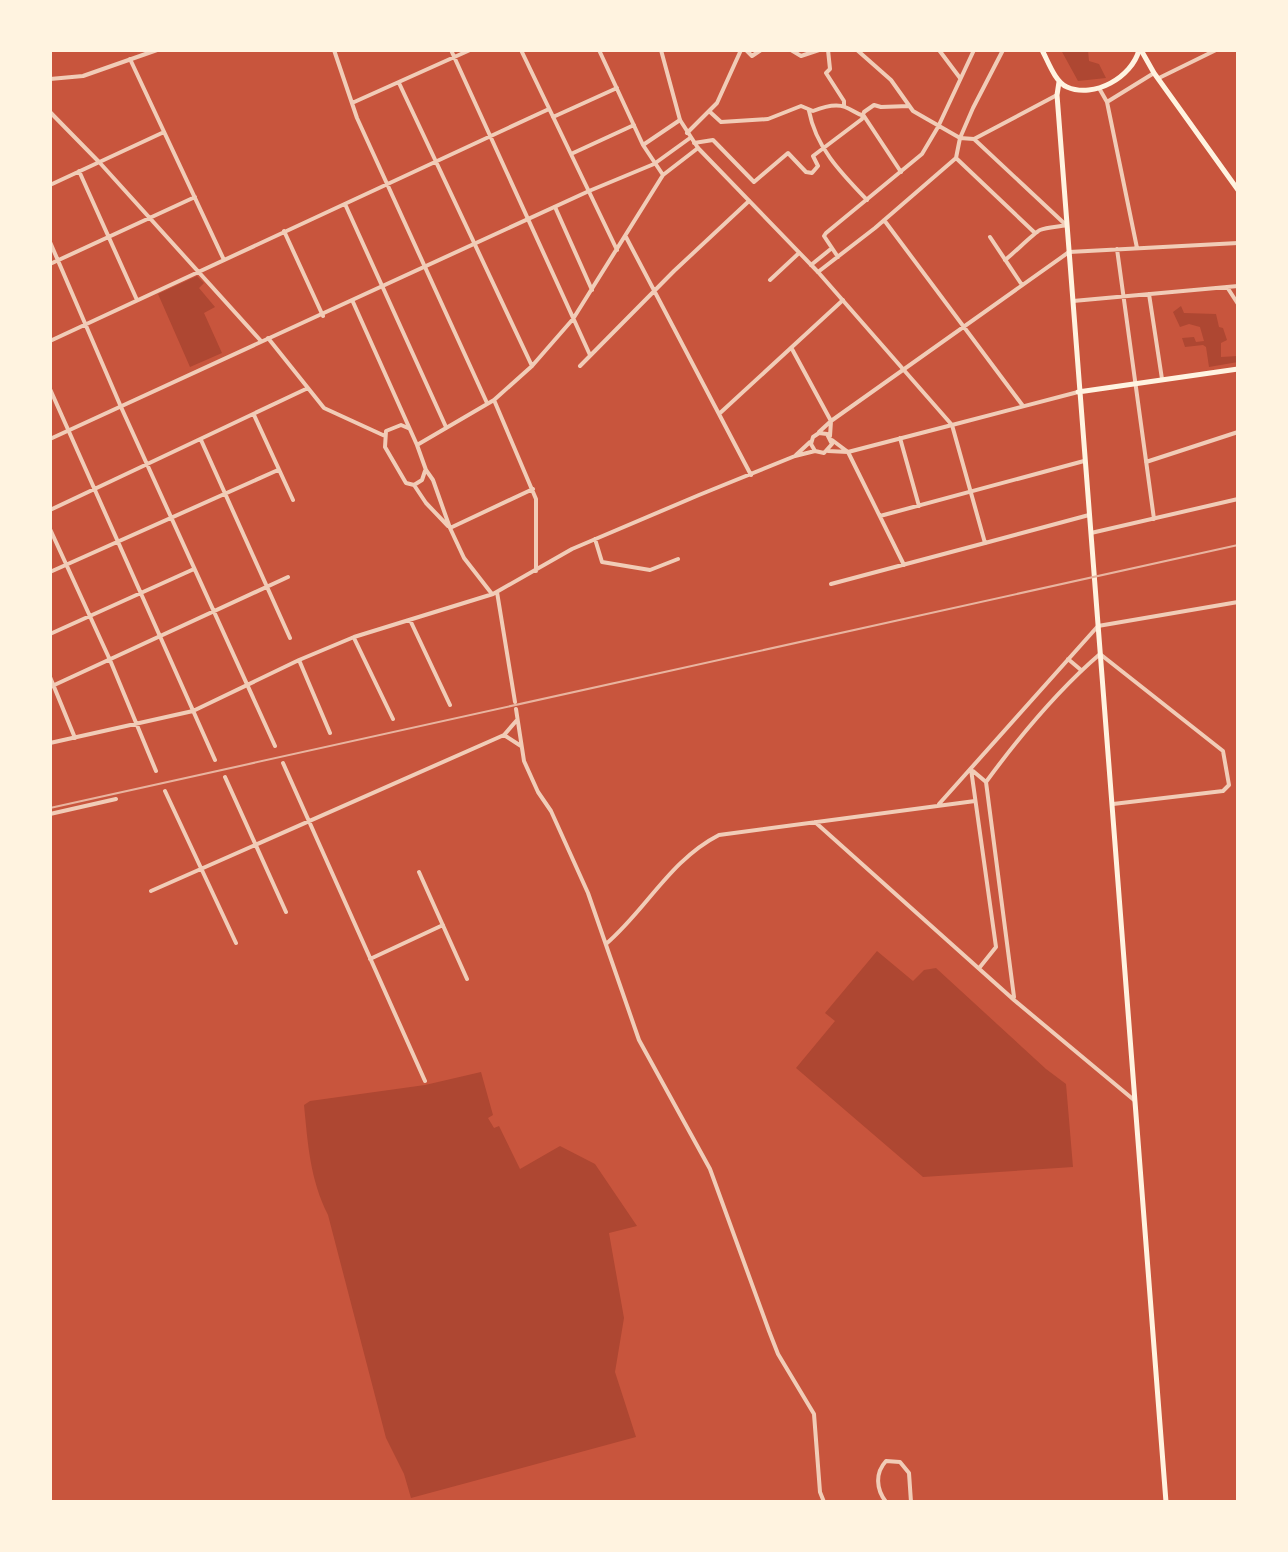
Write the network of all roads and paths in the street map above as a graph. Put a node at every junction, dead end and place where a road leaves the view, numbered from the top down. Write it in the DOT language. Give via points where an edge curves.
graph roads {
  1 [pos="157,50"];
  2 [pos="334,50"];
  3 [pos="451,50"];
  4 [pos="470,50"];
  5 [pos="521,50"];
  6 [pos="599,50"];
  7 [pos="661,50"];
  8 [pos="744,50"];
  9 [pos="761,50"];
  10 [pos="791,50"];
  11 [pos="819,50"];
  12 [pos="828,50"];
  13 [pos="857,50"];
  14 [pos="939,50"];
  15 [pos="1003,50"];
  16 [pos="1042,50"];
  17 [pos="1140,50"];
  18 [pos="1216,50"];
  19 [pos="972,51"];
  20 [pos="454,57"];
  21 [pos="130,59"];
  22 [pos="1156,75"];
  23 [pos="960,78"];
  24 [pos="50,79"];
  25 [pos="1059,82"];
  26 [pos="399,83"];
  27 [pos="1099,87"];
  28 [pos="617,88"];
  29 [pos="1057,95"];
  30 [pos="1107,102"];
  31 [pos="352,103"];
  32 [pos="844,106"];
  33 [pos="909,106"];
  34 [pos="549,109"];
  35 [pos="709,111"];
  36 [pos="809,111"];
  37 [pos="50,112"];
  38 [pos="864,116"];
  39 [pos="553,117"];
  40 [pos="680,120"];
  41 [pos="634,125"];
  42 [pos="938,127"];
  43 [pos="164,132"];
  44 [pos="489,137"];
  45 [pos="690,138"];
  46 [pos="960,138"];
  47 [pos="974,139"];
  48 [pos="643,145"];
  49 [pos="698,148"];
  50 [pos="823,148"];
  51 [pos="571,154"];
  52 [pos="956,158"];
  53 [pos="435,162"];
  54 [pos="100,163"];
  55 [pos="654,164"];
  56 [pos="79,171"];
  57 [pos="901,172"];
  58 [pos="1238,173"];
  59 [pos="663,175"];
  60 [pos="1230,179"];
  61 [pos="388,183"];
  62 [pos="50,185"];
  63 [pos="1238,190"];
  64 [pos="589,191"];
  65 [pos="195,197"];
  66 [pos="867,200"];
  67 [pos="749,201"];
  68 [pos="345,204"];
  69 [pos="555,207"];
  70 [pos="149,219"];
  71 [pos="528,220"];
  72 [pos="884,220"];
  73 [pos="1067,225"];
  74 [pos="284,231"];
  75 [pos="1035,233"];
  76 [pos="109,237"];
  77 [pos="626,237"];
  78 [pos="990,237"];
  79 [pos="50,242"];
  80 [pos="1238,243"];
  81 [pos="474,245"];
  82 [pos="832,248"];
  83 [pos="1137,248"];
  84 [pos="1117,249"];
  85 [pos="618,250"];
  86 [pos="1069,252"];
  87 [pos="799,253"];
  88 [pos="838,257"];
  89 [pos="58,260"];
  90 [pos="224,260"];
  91 [pos="1005,260"];
  92 [pos="50,264"];
  93 [pos="811,265"];
  94 [pos="426,267"];
  95 [pos="198,271"];
  96 [pos="818,272"];
  97 [pos="770,280"];
  98 [pos="1022,285"];
  99 [pos="1238,286"];
  100 [pos="383,287"];
  101 [pos="1227,287"];
  102 [pos="592,290"];
  103 [pos="655,290"];
  104 [pos="1149,294"];
  105 [pos="1124,297"];
  106 [pos="137,300"];
  107 [pos="843,300"];
  108 [pos="1072,301"];
  109 [pos="353,302"];
  110 [pos="1238,304"];
  111 [pos="323,316"];
  112 [pos="573,319"];
  113 [pos="86,324"];
  114 [pos="966,325"];
  115 [pos="268,338"];
  116 [pos="50,341"];
  117 [pos="261,341"];
  118 [pos="792,349"];
  119 [pos="590,355"];
  120 [pos="532,366"];
  121 [pos="580,366"];
  122 [pos="904,369"];
  123 [pos="1238,369"];
  124 [pos="1162,379"];
  125 [pos="1135,383"];
  126 [pos="308,388"];
  127 [pos="50,389"];
  128 [pos="1078,392"];
  129 [pos="494,400"];
  130 [pos="487,403"];
  131 [pos="1023,406"];
  132 [pos="121,407"];
  133 [pos="719,414"];
  134 [pos="254,415"];
  135 [pos="831,421"];
  136 [pos="952,425"];
  137 [pos="446,427"];
  138 [pos="408,428"];
  139 [pos="69,430"];
  140 [pos="1238,432"];
  141 [pos="819,433"];
  142 [pos="385,436"];
  143 [pos="831,438"];
  144 [pos="900,438"];
  145 [pos="50,439"];
  146 [pos="201,440"];
  147 [pos="811,440"];
  148 [pos="417,445"];
  149 [pos="815,451"];
  150 [pos="828,451"];
  151 [pos="848,452"];
  152 [pos="795,456"];
  153 [pos="1084,461"];
  154 [pos="1146,462"];
  155 [pos="147,465"];
  156 [pos="278,470"];
  157 [pos="426,470"];
  158 [pos="751,475"];
  159 [pos="414,485"];
  160 [pos="95,489"];
  161 [pos="533,489"];
  162 [pos="225,493"];
  163 [pos="972,493"];
  164 [pos="1238,499"];
  165 [pos="293,500"];
  166 [pos="919,506"];
  167 [pos="50,510"];
  168 [pos="1089,515"];
  169 [pos="880,516"];
  170 [pos="171,518"];
  171 [pos="1154,519"];
  172 [pos="450,528"];
  173 [pos="50,529"];
  174 [pos="1091,533"];
  175 [pos="595,539"];
  176 [pos="119,541"];
  177 [pos="985,543"];
  178 [pos="678,559"];
  179 [pos="66,565"];
  180 [pos="904,565"];
  181 [pos="194,569"];
  182 [pos="536,571"];
  183 [pos="50,572"];
  184 [pos="288,577"];
  185 [pos="831,584"];
  186 [pos="266,587"];
  187 [pos="141,592"];
  188 [pos="495,593"];
  189 [pos="1238,602"];
  190 [pos="214,613"];
  191 [pos="90,616"];
  192 [pos="410,620"];
  193 [pos="1098,626"];
  194 [pos="50,634"];
  195 [pos="160,636"];
  196 [pos="354,637"];
  197 [pos="290,638"];
  198 [pos="1100,654"];
  199 [pos="1068,659"];
  200 [pos="110,660"];
  201 [pos="299,660"];
  202 [pos="1081,670"];
  203 [pos="50,677"];
  204 [pos="247,685"];
  205 [pos="52,686"];
  206 [pos="515,702"];
  207 [pos="450,705"];
  208 [pos="516,709"];
  209 [pos="193,711"];
  210 [pos="393,719"];
  211 [pos="517,720"];
  212 [pos="136,724"];
  213 [pos="330,733"];
  214 [pos="504,735"];
  215 [pos="75,738"];
  216 [pos="50,743"];
  217 [pos="275,746"];
  218 [pos="521,746"];
  219 [pos="215,760"];
  220 [pos="283,763"];
  221 [pos="971,769"];
  222 [pos="156,771"];
  223 [pos="225,777"];
  224 [pos="986,782"];
  225 [pos="165,791"];
  226 [pos="116,799"];
  227 [pos="975,801"];
  228 [pos="1113,804"];
  229 [pos="937,806"];
  230 [pos="50,814"];
  231 [pos="309,820"];
  232 [pos="815,822"];
  233 [pos="256,844"];
  234 [pos="203,869"];
  235 [pos="419,872"];
  236 [pos="151,891"];
  237 [pos="286,912"];
  238 [pos="443,925"];
  239 [pos="236,943"];
  240 [pos="606,944"];
  241 [pos="1008,946"];
  242 [pos="996,947"];
  243 [pos="370,959"];
  244 [pos="979,968"];
  245 [pos="467,979"];
  246 [pos="1014,1000"];
  247 [pos="425,1081"];
  248 [pos="1135,1101"];
  249 [pos="824,1502"];
  250 [pos="886,1502"];
  251 [pos="911,1502"];
  252 [pos="1166,1502"];
  1 -- 21 [label="street"];
  2 -- 31 [label="street"];
  3 -- 20 [label="street"];
  4 -- 20 [label="street"];
  5 -- 34 [label="street"];
  6 -- 28 [label="street"];
  7 -- 40 [label="street"];
  8 -- 9 [label="street" via="752,56"];
  8 -- 35 [label="street"];
  10 -- 11 [label="street" via="801,56"];
  12 -- 32 [label="street" via="826,73"];
  13 -- 33 [label="street" via="891,80"];
  14 -- 23 [label="street"];
  15 -- 46 [label="street"];
  16 -- 25 [label="main road"];
  17 -- 22 [label="main road"];
  17 -- 27 [label="main road" via="1125,74"];
  18 -- 22 [label="street"];
  19 -- 23 [label="street"];
  20 -- 26 [label="street"];
  20 -- 44 [label="street"];
  21 -- 24 [label="street" via="83,76"];
  21 -- 43 [label="street"];
  22 -- 30 [label="street"];
  22 -- 60 [label="main road"];
  23 -- 42 [label="street"];
  25 -- 27 [label="main road" via="1076,89"];
  25 -- 29 [label="main road"];
  26 -- 31 [label="street"];
  26 -- 53 [label="street"];
  27 -- 30 [label="street"];
  28 -- 39 [label="street"];
  28 -- 41 [label="street"];
  29 -- 47 [label="street"];
  29 -- 73 [label="main road"];
  30 -- 83 [label="street"];
  31 -- 61 [label="street"];
  32 -- 36 [label="street"];
  32 -- 38 [label="street"];
  33 -- 38 [label="street" via="874,105"];
  33 -- 42 [label="street"];
  34 -- 39 [label="street"];
  34 -- 44 [label="street"];
  35 -- 36 [label="street" via="721,122 768,119 801,106"];
  35 -- 45 [label="street"];
  36 -- 50 [label="street"];
  37 -- 54 [label="street"];
  38 -- 50 [label="street"];
  38 -- 57 [label="street"];
  39 -- 51 [label="street"];
  40 -- 45 [label="street"];
  40 -- 48 [label="street"];
  41 -- 48 [label="street"];
  41 -- 51 [label="street"];
  42 -- 46 [label="street"];
  42 -- 57 [label="street" via="922,154"];
  43 -- 54 [label="street"];
  43 -- 65 [label="street"];
  44 -- 53 [label="street"];
  44 -- 71 [label="street"];
  45 -- 49 [label="street"];
  45 -- 50 [label="street" via="713,140 754,182 788,153 812,173 818,166 813,156"];
  45 -- 55 [label="street"];
  46 -- 47 [label="street"];
  46 -- 52 [label="street"];
  47 -- 73 [label="street"];
  48 -- 55 [label="street"];
  49 -- 59 [label="street"];
  49 -- 67 [label="street"];
  50 -- 66 [label="street"];
  51 -- 64 [label="street"];
  52 -- 72 [label="street"];
  52 -- 75 [label="street"];
  53 -- 61 [label="street"];
  53 -- 81 [label="street"];
  54 -- 56 [label="street"];
  54 -- 70 [label="street"];
  55 -- 59 [label="street"];
  55 -- 64 [label="street"];
  56 -- 62 [label="street"];
  56 -- 76 [label="street"];
  57 -- 66 [label="street"];
  58 -- 60 [label="street"];
  59 -- 77 [label="street"];
  60 -- 63 [label="main road"];
  61 -- 68 [label="street"];
  61 -- 94 [label="street"];
  64 -- 69 [label="street"];
  64 -- 85 [label="street"];
  65 -- 70 [label="street"];
  65 -- 90 [label="street"];
  66 -- 82 [label="street" via="826,233"];
  67 -- 87 [label="street"];
  67 -- 103 [label="street"];
  68 -- 74 [label="street"];
  68 -- 100 [label="street"];
  69 -- 71 [label="street"];
  69 -- 102 [label="street"];
  70 -- 76 [label="street"];
  70 -- 95 [label="street"];
  71 -- 81 [label="street"];
  71 -- 112 [label="street"];
  72 -- 88 [label="street"];
  72 -- 114 [label="street"];
  73 -- 75 [label="street"];
  73 -- 86 [label="main road"];
  74 -- 90 [label="street"];
  74 -- 111 [label="street"];
  75 -- 91 [label="street"];
  76 -- 89 [label="street"];
  76 -- 106 [label="street"];
  77 -- 85 [label="street"];
  77 -- 103 [label="street"];
  78 -- 91 [label="street"];
  79 -- 89 [label="street"];
  80 -- 83 [label="street"];
  81 -- 94 [label="street"];
  81 -- 120 [label="street"];
  82 -- 88 [label="street"];
  82 -- 93 [label="street"];
  83 -- 84 [label="street"];
  84 -- 86 [label="street"];
  84 -- 105 [label="street"];
  85 -- 102 [label="street"];
  86 -- 98 [label="street"];
  86 -- 108 [label="main road"];
  87 -- 93 [label="street"];
  87 -- 97 [label="street"];
  88 -- 96 [label="street"];
  89 -- 92 [label="street"];
  89 -- 113 [label="street"];
  90 -- 95 [label="street"];
  91 -- 98 [label="street"];
  93 -- 96 [label="street"];
  94 -- 100 [label="street"];
  94 -- 130 [label="street"];
  95 -- 106 [label="street"];
  95 -- 117 [label="street"];
  96 -- 107 [label="street"];
  98 -- 114 [label="street"];
  99 -- 101 [label="street"];
  100 -- 109 [label="street"];
  100 -- 137 [label="street"];
  101 -- 104 [label="street"];
  101 -- 110 [label="street"];
  102 -- 112 [label="street"];
  103 -- 119 [label="street"];
  103 -- 133 [label="street"];
  104 -- 105 [label="street"];
  104 -- 124 [label="street"];
  105 -- 108 [label="street"];
  105 -- 125 [label="street"];
  106 -- 113 [label="street"];
  107 -- 118 [label="street"];
  107 -- 122 [label="street"];
  108 -- 128 [label="main road"];
  109 -- 111 [label="street"];
  109 -- 138 [label="street"];
  111 -- 115 [label="street"];
  112 -- 119 [label="street"];
  112 -- 120 [label="street"];
  113 -- 116 [label="street"];
  113 -- 132 [label="street"];
  114 -- 122 [label="street"];
  114 -- 131 [label="street"];
  115 -- 117 [label="street"];
  115 -- 126 [label="street"];
  117 -- 132 [label="street"];
  118 -- 133 [label="street"];
  118 -- 135 [label="street"];
  119 -- 121 [label="street"];
  120 -- 129 [label="street"];
  122 -- 135 [label="street"];
  122 -- 136 [label="street"];
  123 -- 124 [label="main road"];
  124 -- 125 [label="main road"];
  125 -- 128 [label="main road"];
  125 -- 154 [label="street"];
  126 -- 134 [label="street"];
  126 -- 142 [label="street" via="324,408"];
  127 -- 139 [label="street"];
  128 -- 131 [label="street"];
  128 -- 153 [label="main road"];
  129 -- 130 [label="street"];
  129 -- 161 [label="street"];
  130 -- 137 [label="street"];
  131 -- 136 [label="street"];
  132 -- 139 [label="street"];
  132 -- 155 [label="street"];
  133 -- 158 [label="street"];
  134 -- 146 [label="street"];
  134 -- 156 [label="street"];
  135 -- 141 [label="street"];
  135 -- 143 [label="street"];
  136 -- 144 [label="street"];
  136 -- 163 [label="street"];
  137 -- 148 [label="street"];
  138 -- 142 [label="street" via="392,427"];
  138 -- 148 [label="street"];
  139 -- 145 [label="street"];
  139 -- 160 [label="street"];
  140 -- 154 [label="street"];
  141 -- 143 [label="street"];
  141 -- 147 [label="street"];
  142 -- 159 [label="street" via="397,470"];
  143 -- 150 [label="street"];
  143 -- 151 [label="street"];
  144 -- 151 [label="street"];
  144 -- 166 [label="street"];
  146 -- 155 [label="street"];
  146 -- 162 [label="street"];
  147 -- 149 [label="street"];
  147 -- 152 [label="street"];
  148 -- 157 [label="street"];
  149 -- 150 [label="street"];
  149 -- 152 [label="street"];
  150 -- 151 [label="street"];
  151 -- 169 [label="street"];
  152 -- 158 [label="street"];
  153 -- 163 [label="street"];
  153 -- 168 [label="main road"];
  154 -- 171 [label="street"];
  155 -- 160 [label="street"];
  155 -- 170 [label="street"];
  156 -- 162 [label="street"];
  156 -- 165 [label="street"];
  157 -- 159 [label="street"];
  157 -- 172 [label="street"];
  158 -- 175 [label="street"];
  159 -- 172 [label="street"];
  160 -- 167 [label="street"];
  160 -- 176 [label="street"];
  161 -- 172 [label="street"];
  161 -- 182 [label="street"];
  162 -- 170 [label="street"];
  162 -- 186 [label="street"];
  163 -- 166 [label="street"];
  163 -- 177 [label="street"];
  164 -- 171 [label="street"];
  166 -- 169 [label="street"];
  168 -- 174 [label="main road"];
  168 -- 177 [label="street"];
  169 -- 180 [label="street"];
  170 -- 176 [label="street"];
  170 -- 181 [label="street"];
  171 -- 174 [label="street"];
  172 -- 188 [label="street" via="464,558"];
  173 -- 179 [label="street"];
  174 -- 193 [label="main road"];
  175 -- 178 [label="street" via="602,562 650,570"];
  175 -- 182 [label="street"];
  176 -- 179 [label="street"];
  176 -- 187 [label="street"];
  177 -- 180 [label="street"];
  179 -- 183 [label="street"];
  179 -- 191 [label="street"];
  180 -- 185 [label="street"];
  181 -- 187 [label="street"];
  181 -- 190 [label="street"];
  182 -- 188 [label="street"];
  184 -- 186 [label="street"];
  186 -- 190 [label="street"];
  186 -- 197 [label="street"];
  187 -- 191 [label="street"];
  187 -- 195 [label="street"];
  188 -- 192 [label="street"];
  188 -- 206 [label="street"];
  189 -- 193 [label="street"];
  190 -- 195 [label="street"];
  190 -- 204 [label="street"];
  191 -- 194 [label="street"];
  191 -- 200 [label="street"];
  192 -- 196 [label="street"];
  192 -- 207 [label="street"];
  193 -- 198 [label="main road"];
  193 -- 199 [label="street"];
  195 -- 200 [label="street"];
  195 -- 209 [label="street"];
  196 -- 201 [label="street"];
  196 -- 210 [label="street"];
  198 -- 202 [label="street"];
  198 -- 228 [label="main road"];
  198 -- 228 [label="street" via="1223,751 1230,778 1223,791"];
  199 -- 202 [label="street"];
  199 -- 221 [label="street"];
  200 -- 205 [label="street"];
  200 -- 212 [label="street"];
  201 -- 204 [label="street"];
  201 -- 213 [label="street"];
  202 -- 224 [label="street"];
  203 -- 205 [label="street"];
  204 -- 209 [label="street"];
  204 -- 217 [label="street"];
  205 -- 215 [label="street"];
  208 -- 211 [label="street"];
  209 -- 212 [label="street"];
  209 -- 219 [label="street"];
  211 -- 214 [label="street"];
  211 -- 218 [label="street"];
  212 -- 215 [label="street"];
  212 -- 222 [label="street"];
  214 -- 218 [label="street"];
  214 -- 231 [label="street"];
  215 -- 216 [label="street"];
  218 -- 240 [label="street"];
  220 -- 231 [label="street"];
  221 -- 224 [label="street"];
  221 -- 227 [label="street"];
  221 -- 229 [label="street"];
  223 -- 233 [label="street"];
  224 -- 241 [label="street"];
  225 -- 234 [label="street"];
  226 -- 230 [label="street"];
  227 -- 229 [label="street"];
  227 -- 242 [label="street"];
  228 -- 248 [label="main road"];
  229 -- 232 [label="street"];
  231 -- 233 [label="street"];
  231 -- 243 [label="street"];
  232 -- 240 [label="street" via="719,835 703,843"];
  232 -- 244 [label="street"];
  233 -- 234 [label="street"];
  233 -- 237 [label="street"];
  234 -- 236 [label="street"];
  234 -- 239 [label="street"];
  235 -- 238 [label="street"];
  238 -- 243 [label="street"];
  238 -- 245 [label="street"];
  240 -- 249 [label="street" via="639,1040 710,1169 778,1354 814,1414"];
  241 -- 242 [label="street"];
  241 -- 246 [label="street"];
  242 -- 244 [label="street"];
  243 -- 247 [label="street"];
  244 -- 246 [label="street"];
  246 -- 248 [label="street"];
  248 -- 252 [label="main road"];
  250 -- 251 [label="street" via="877,1478 886,1461 900,1462 909,1473"];
}
